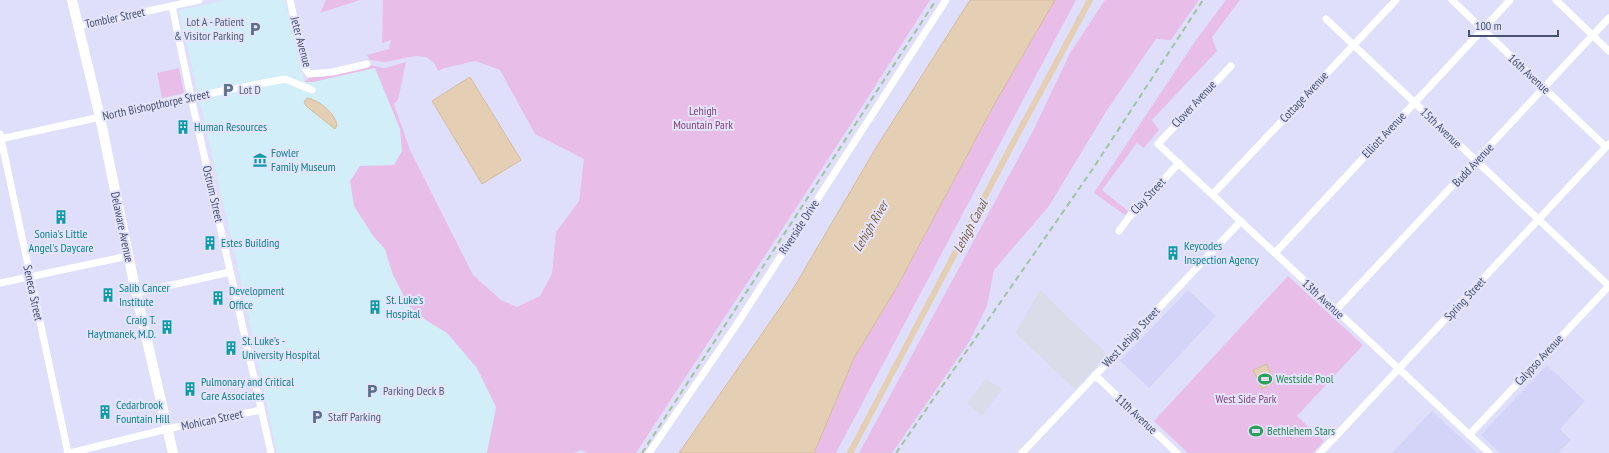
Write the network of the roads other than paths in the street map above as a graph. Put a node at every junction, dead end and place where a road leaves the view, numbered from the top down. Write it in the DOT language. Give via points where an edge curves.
graph roads {
  1 [pos="72,0"];
  2 [pos="199,0"];
  3 [pos="290,0"];
  4 [pos="946,0"];
  5 [pos="1396,0"];
  6 [pos="1452,0"];
  7 [pos="1510,0"];
  8 [pos="1556,0"];
  9 [pos="172,6"];
  10 [pos="1609,18"];
  11 [pos="1326,19"];
  12 [pos="78,26"];
  13 [pos="1483,30"];
  14 [pos="1593,36"];
  15 [pos="1353,45"];
  16 [pos="1609,51"];
  17 [pos="367,64"];
  18 [pos="1231,66"];
  19 [pos="1544,87"];
  20 [pos="312,90"];
  21 [pos="191,97"];
  22 [pos="1415,103"];
  23 [pos="100,117"];
  24 [pos="0,137"];
  25 [pos="1158,144"];
  26 [pos="1608,146"];
  27 [pos="1476,161"];
  28 [pos="1179,163"];
  29 [pos="1213,194"];
  30 [pos="1538,220"];
  31 [pos="1240,221"];
  32 [pos="1119,231"];
  33 [pos="1275,253"];
  34 [pos="128,256"];
  35 [pos="230,272"];
  36 [pos="29,277"];
  37 [pos="0,283"];
  38 [pos="1609,286"];
  39 [pos="136,293"];
  40 [pos="1336,310"];
  41 [pos="1398,369"];
  42 [pos="1095,375"];
  43 [pos="261,410"];
  44 [pos="167,429"];
  45 [pos="1469,435"];
  46 [pos="69,453"];
  47 [pos="173,453"];
  48 [pos="270,453"];
  49 [pos="650,453"];
  50 [pos="1022,453"];
  51 [pos="1177,453"];
  52 [pos="1320,453"];
  53 [pos="1489,453"];
  1 -- 12 [label="main road, Delaware Avenue"];
  2 -- 9 [label="street, Tombler Street"];
  3 -- 17 [label="street, Jeter Avenue" via="305,68 309,74 333,72"];
  4 -- 49 [label="street, Riverside Drive" via="737,324"];
  5 -- 15 [label="street, Cottage Avenue"];
  6 -- 13 [label="street, 16th Avenue"];
  7 -- 13 [label="street, Elliott Avenue"];
  8 -- 14 [label="street"];
  9 -- 12 [label="street, Tombler Street"];
  9 -- 21 [label="street, Ostrum Street"];
  10 -- 14 [label="street, Budd Avenue"];
  11 -- 15 [label="street, 15th Avenue"];
  12 -- 23 [label="main road, Delaware Avenue"];
  13 -- 19 [label="street, 16th Avenue"];
  13 -- 22 [label="street, Elliott Avenue"];
  14 -- 16 [label="street"];
  14 -- 19 [label="street, Budd Avenue"];
  15 -- 22 [label="street, 15th Avenue"];
  15 -- 29 [label="street, Cottage Avenue"];
  18 -- 25 [label="street, Clover Avenue"];
  19 -- 26 [label="street, 16th Avenue"];
  19 -- 27 [label="street, Budd Avenue"];
  20 -- 21 [label="street, North Bishopthorpe Street" via="285,79"];
  21 -- 23 [label="street, North Bishopthorpe Street"];
  21 -- 35 [label="street, Ostrum Street"];
  22 -- 27 [label="street, 15th Avenue"];
  22 -- 33 [label="street, Elliott Avenue"];
  23 -- 24 [label="street, North Bishopthorpe Street"];
  23 -- 34 [label="main road, Delaware Avenue"];
  24 -- 36 [label="street, Seneca Street"];
  25 -- 28 [label="street, 13th Avenue"];
  26 -- 30 [label="street, Spring Street"];
  27 -- 30 [label="street, 15th Avenue"];
  27 -- 40 [label="street, Budd Avenue"];
  28 -- 29 [label="street, 13th Avenue"];
  28 -- 32 [label="street, Clay Street"];
  29 -- 31 [label="street, 13th Avenue"];
  30 -- 38 [label="street, 15th Avenue"];
  30 -- 41 [label="street, Spring Street"];
  31 -- 33 [label="street, 13th Avenue"];
  31 -- 42 [label="street, West Lehigh Street"];
  33 -- 40 [label="street, 13th Avenue"];
  34 -- 36 [label="street"];
  34 -- 39 [label="main road, Delaware Avenue"];
  35 -- 39 [label="street"];
  35 -- 43 [label="street, Ostrum Street"];
  36 -- 37 [label="street"];
  36 -- 46 [label="street, Seneca Street"];
  38 -- 45 [label="street, Calypso Avenue"];
  39 -- 44 [label="main road, Delaware Avenue"];
  40 -- 41 [label="street, 13th Avenue"];
  41 -- 45 [label="street, 13th Avenue"];
  41 -- 52 [label="street, Spring Street"];
  42 -- 50 [label="street, West Lehigh Street"];
  42 -- 51 [label="street, 11th Avenue"];
  43 -- 44 [label="street, Mohican Street"];
  43 -- 48 [label="street, Ostrum Street"];
  44 -- 46 [label="street, Mohican Street"];
  44 -- 47 [label="main road, Delaware Avenue"];
  45 -- 53 [label="street, 13th Avenue"];
}
